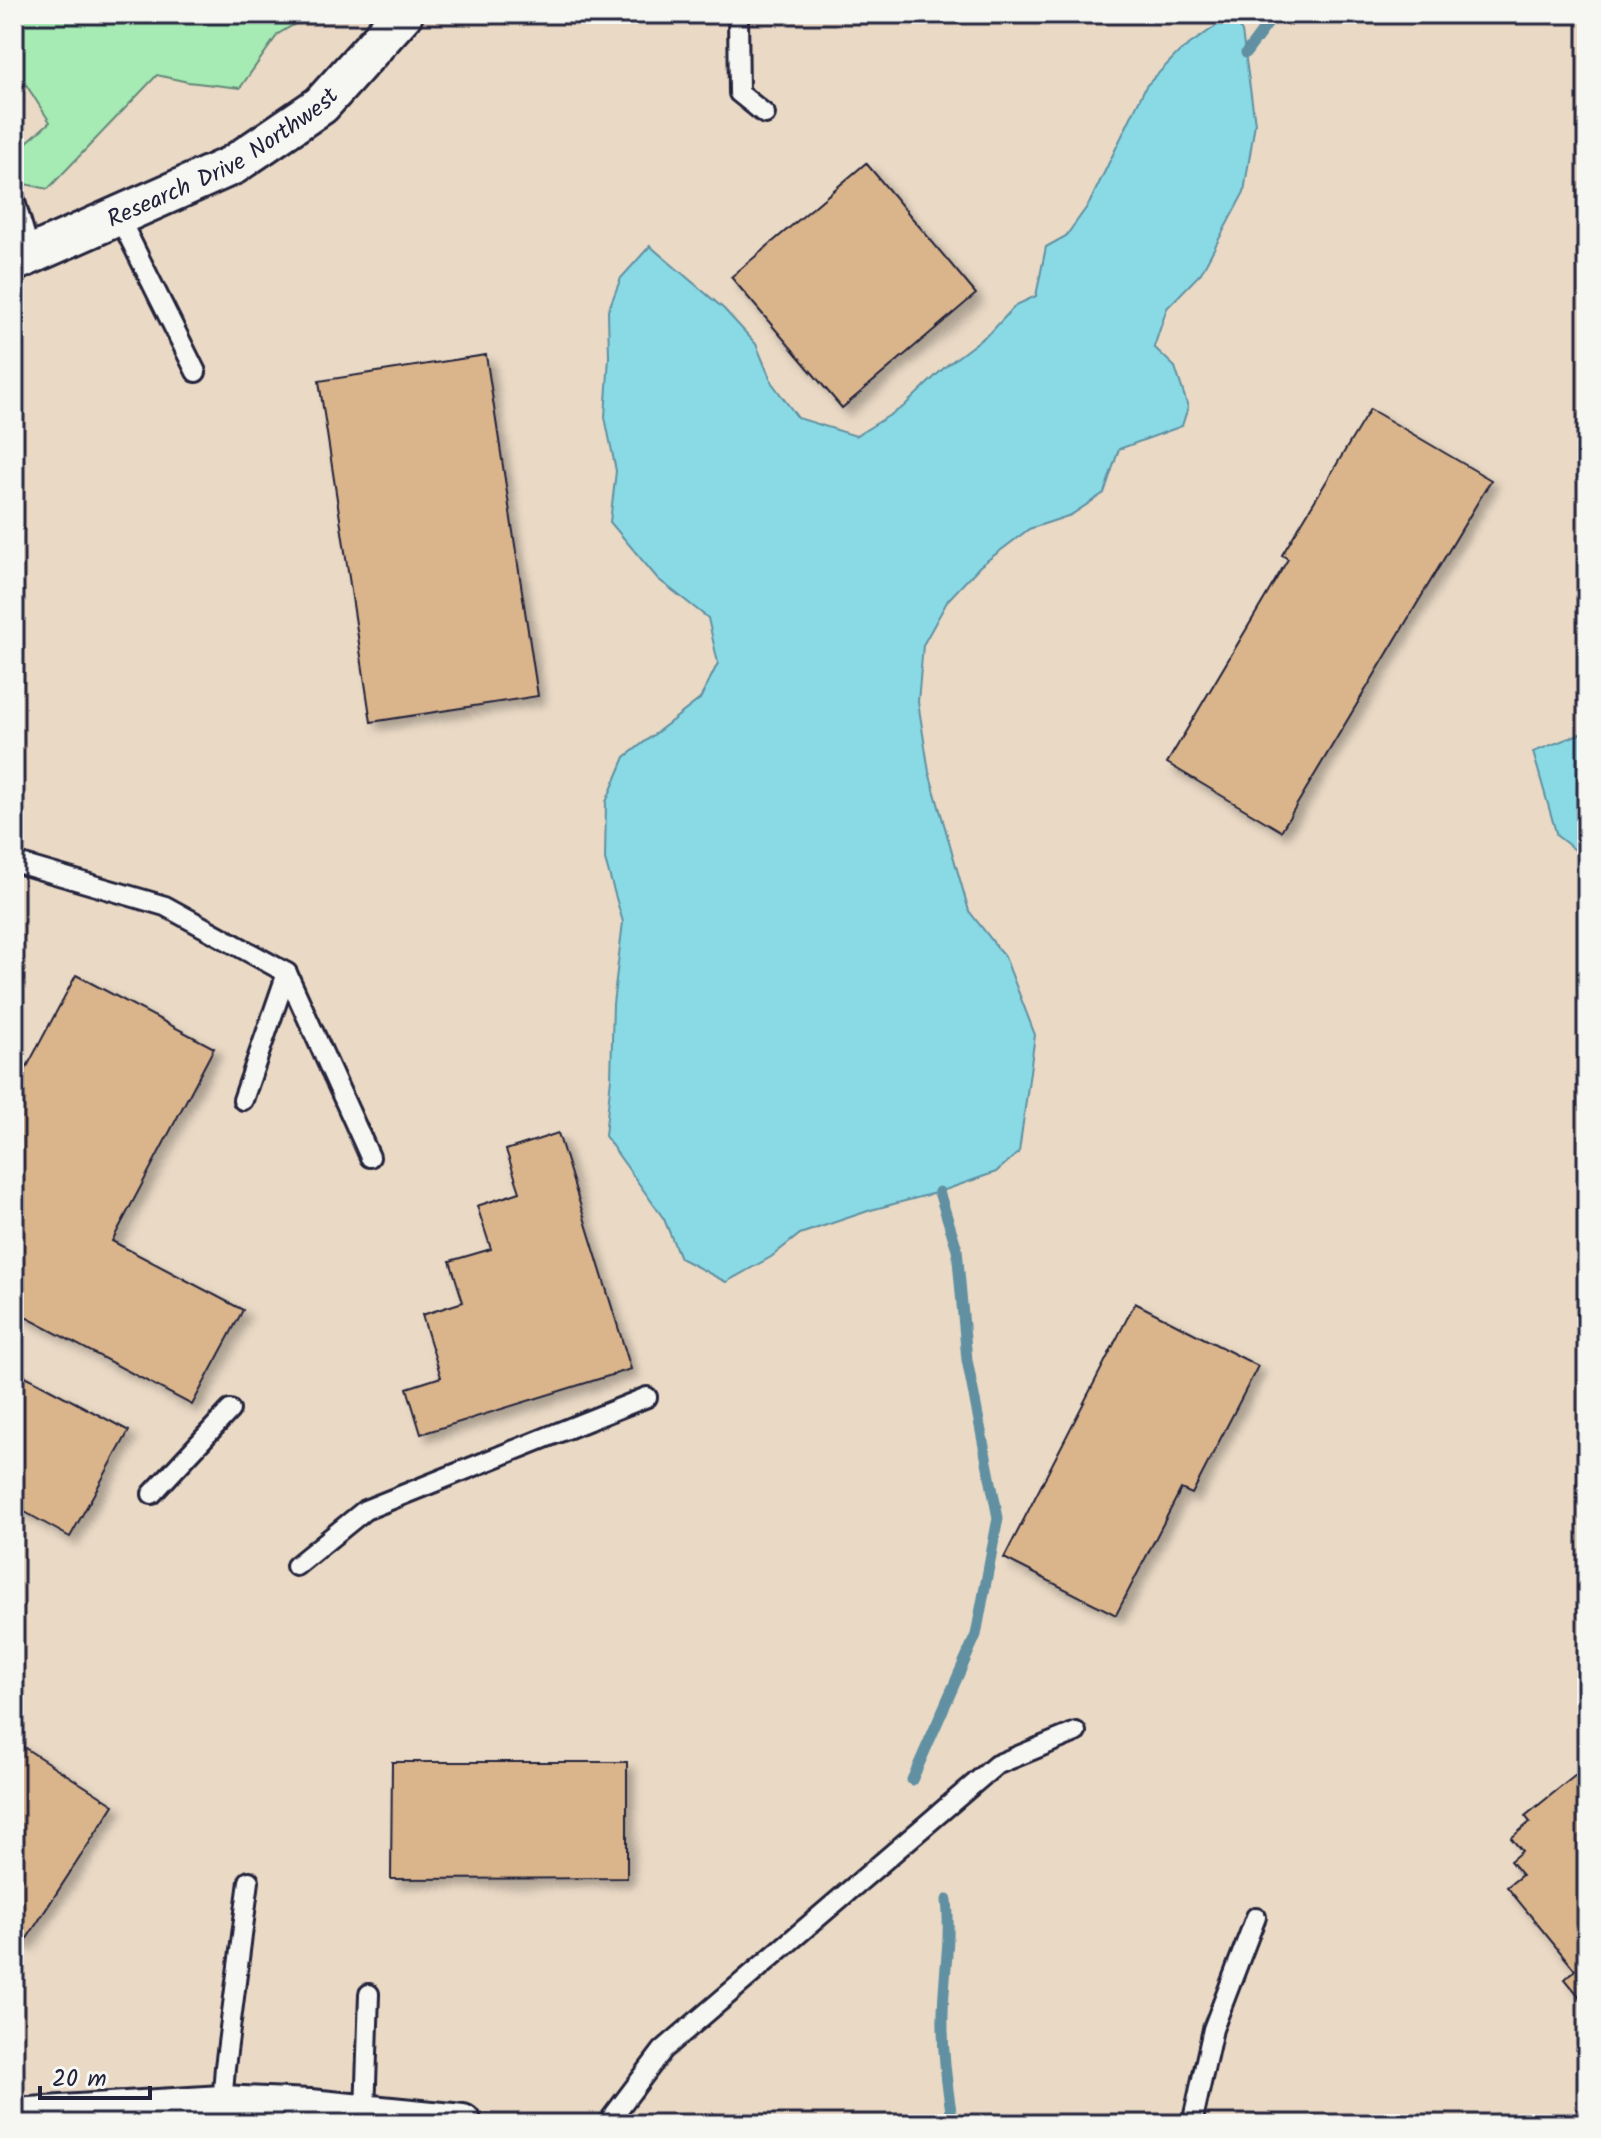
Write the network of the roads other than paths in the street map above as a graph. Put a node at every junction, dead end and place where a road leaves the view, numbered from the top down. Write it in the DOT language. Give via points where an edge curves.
graph roads {
  1 [pos="403,14"];
  2 [pos="738,14"];
  3 [pos="765,114"];
  4 [pos="14,198"];
  5 [pos="119,217"];
  6 [pos="22,259"];
  7 [pos="196,372"];
  8 [pos="14,862"];
  9 [pos="287,973"];
  10 [pos="243,1100"];
  11 [pos="370,1157"];
  12 [pos="647,1397"];
  13 [pos="230,1410"];
  14 [pos="152,1494"];
  15 [pos="296,1566"];
  16 [pos="1076,1732"];
  17 [pos="249,1881"];
  18 [pos="1256,1917"];
  19 [pos="369,1994"];
  20 [pos="222,2105"];
  21 [pos="365,2114"];
  22 [pos="14,2118"];
  23 [pos="462,2124"];
  24 [pos="607,2124"];
  25 [pos="1192,2124"];
  1 -- 5 [label="street, Research Drive Northwest" via="321,105 233,165"];
  2 -- 3 [label="lane" via="739,93"];
  4 -- 6 [label="lane"];
  5 -- 6 [label="street, Research Drive Northwest"];
  5 -- 7 [label="lane"];
  8 -- 9 [label="lane" via="165,906"];
  9 -- 10 [label="lane"];
  9 -- 11 [label="lane"];
  12 -- 15 [label="lane" via="365,1510"];
  13 -- 14 [label="lane"];
  16 -- 24 [label="lane" via="996,1765 663,2050"];
  17 -- 20 [label="lane"];
  18 -- 25 [label="lane" via="1213,2029"];
  19 -- 21 [label="lane"];
  20 -- 21 [label="street"];
  20 -- 22 [label="street"];
  21 -- 23 [label="street"];
}
